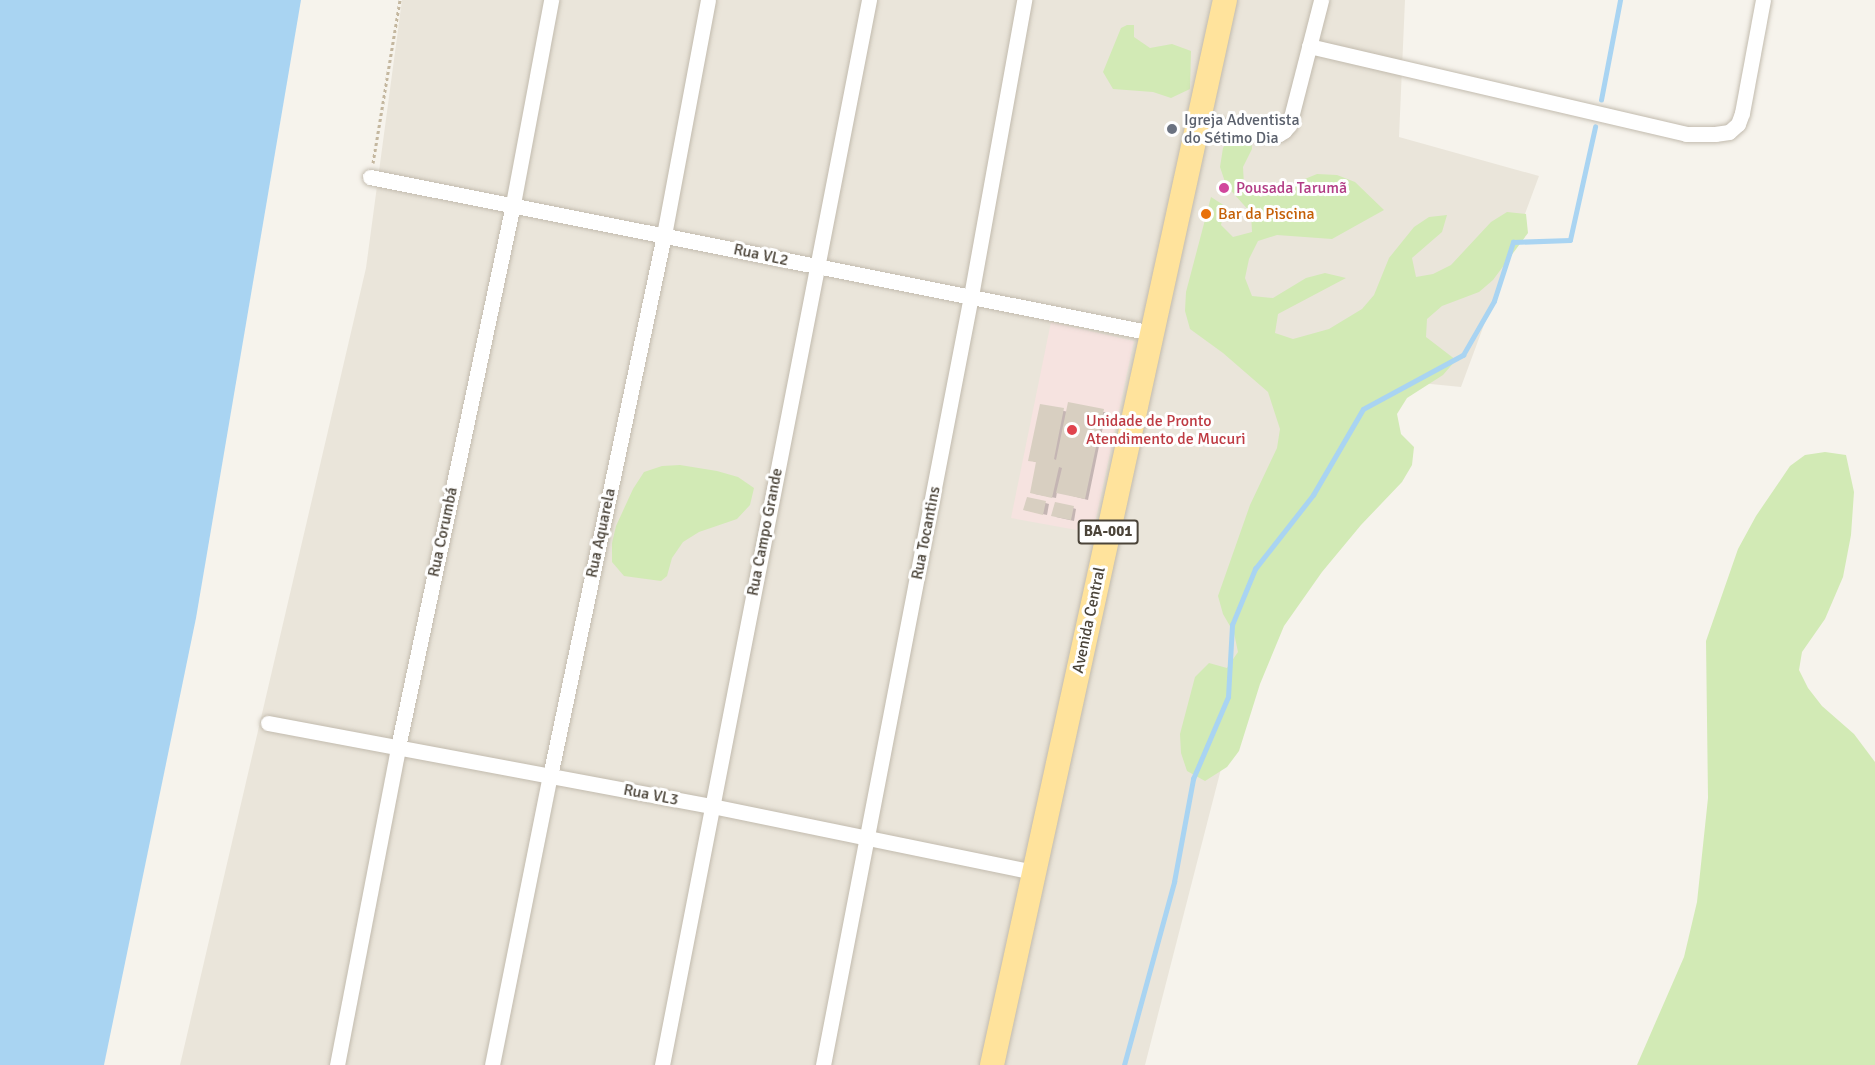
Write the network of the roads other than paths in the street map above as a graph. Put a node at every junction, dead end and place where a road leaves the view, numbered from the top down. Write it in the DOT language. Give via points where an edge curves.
graph roads {
  1 [pos="551,0"];
  2 [pos="708,0"];
  3 [pos="869,0"];
  4 [pos="1024,0"];
  5 [pos="1225,0"];
  6 [pos="1321,0"];
  7 [pos="1763,0"];
  8 [pos="1309,46"];
  9 [pos="1199,121"];
  10 [pos="370,177"];
  11 [pos="513,204"];
  12 [pos="664,235"];
  13 [pos="816,267"];
  14 [pos="971,296"];
  15 [pos="1152,333"];
  16 [pos="268,723"];
  17 [pos="398,747"];
  18 [pos="550,776"];
  19 [pos="712,807"];
  20 [pos="868,837"];
  21 [pos="1034,872"];
  22 [pos="337,1065"];
  23 [pos="492,1065"];
  24 [pos="662,1065"];
  25 [pos="823,1065"];
  26 [pos="992,1065"];
  1 -- 11 [label="street, Rua Corumbá"];
  2 -- 12 [label="street, Rua Aquarela"];
  3 -- 13 [label="street, Rua Campo Grande"];
  4 -- 14 [label="street, Rua Tocantins"];
  5 -- 9 [label="main road, Avenida Central / BA-001"];
  6 -- 8 [label="street"];
  7 -- 8 [label="street" via="1742,113 1729,132 1715,134 1675,132"];
  8 -- 9 [label="street" via="1289,125 1284,131 1261,134"];
  9 -- 15 [label="main road, Avenida Central / BA-001"];
  10 -- 11 [label="street, Rua VL2"];
  11 -- 12 [label="street, Rua VL2"];
  11 -- 17 [label="street, Rua Corumbá"];
  12 -- 13 [label="street, Rua VL2"];
  12 -- 18 [label="street, Rua Aquarela"];
  13 -- 14 [label="street, Rua VL2"];
  13 -- 19 [label="street, Rua Campo Grande"];
  14 -- 15 [label="street, Rua VL2"];
  14 -- 20 [label="street, Rua Tocantins"];
  15 -- 21 [label="main road, Avenida Central / BA-001"];
  16 -- 17 [label="street, Rua VL3"];
  17 -- 18 [label="street, Rua VL3"];
  17 -- 22 [label="street, Rua Corumbá"];
  18 -- 19 [label="street, Rua VL3"];
  18 -- 23 [label="street, Rua Aquarela"];
  19 -- 20 [label="street, Rua VL3"];
  19 -- 24 [label="street, Rua Campo Grande"];
  20 -- 21 [label="street, Rua VL3"];
  20 -- 25 [label="street, Rua Tocantins"];
  21 -- 26 [label="main road, Avenida Central / BA-001"];
}
